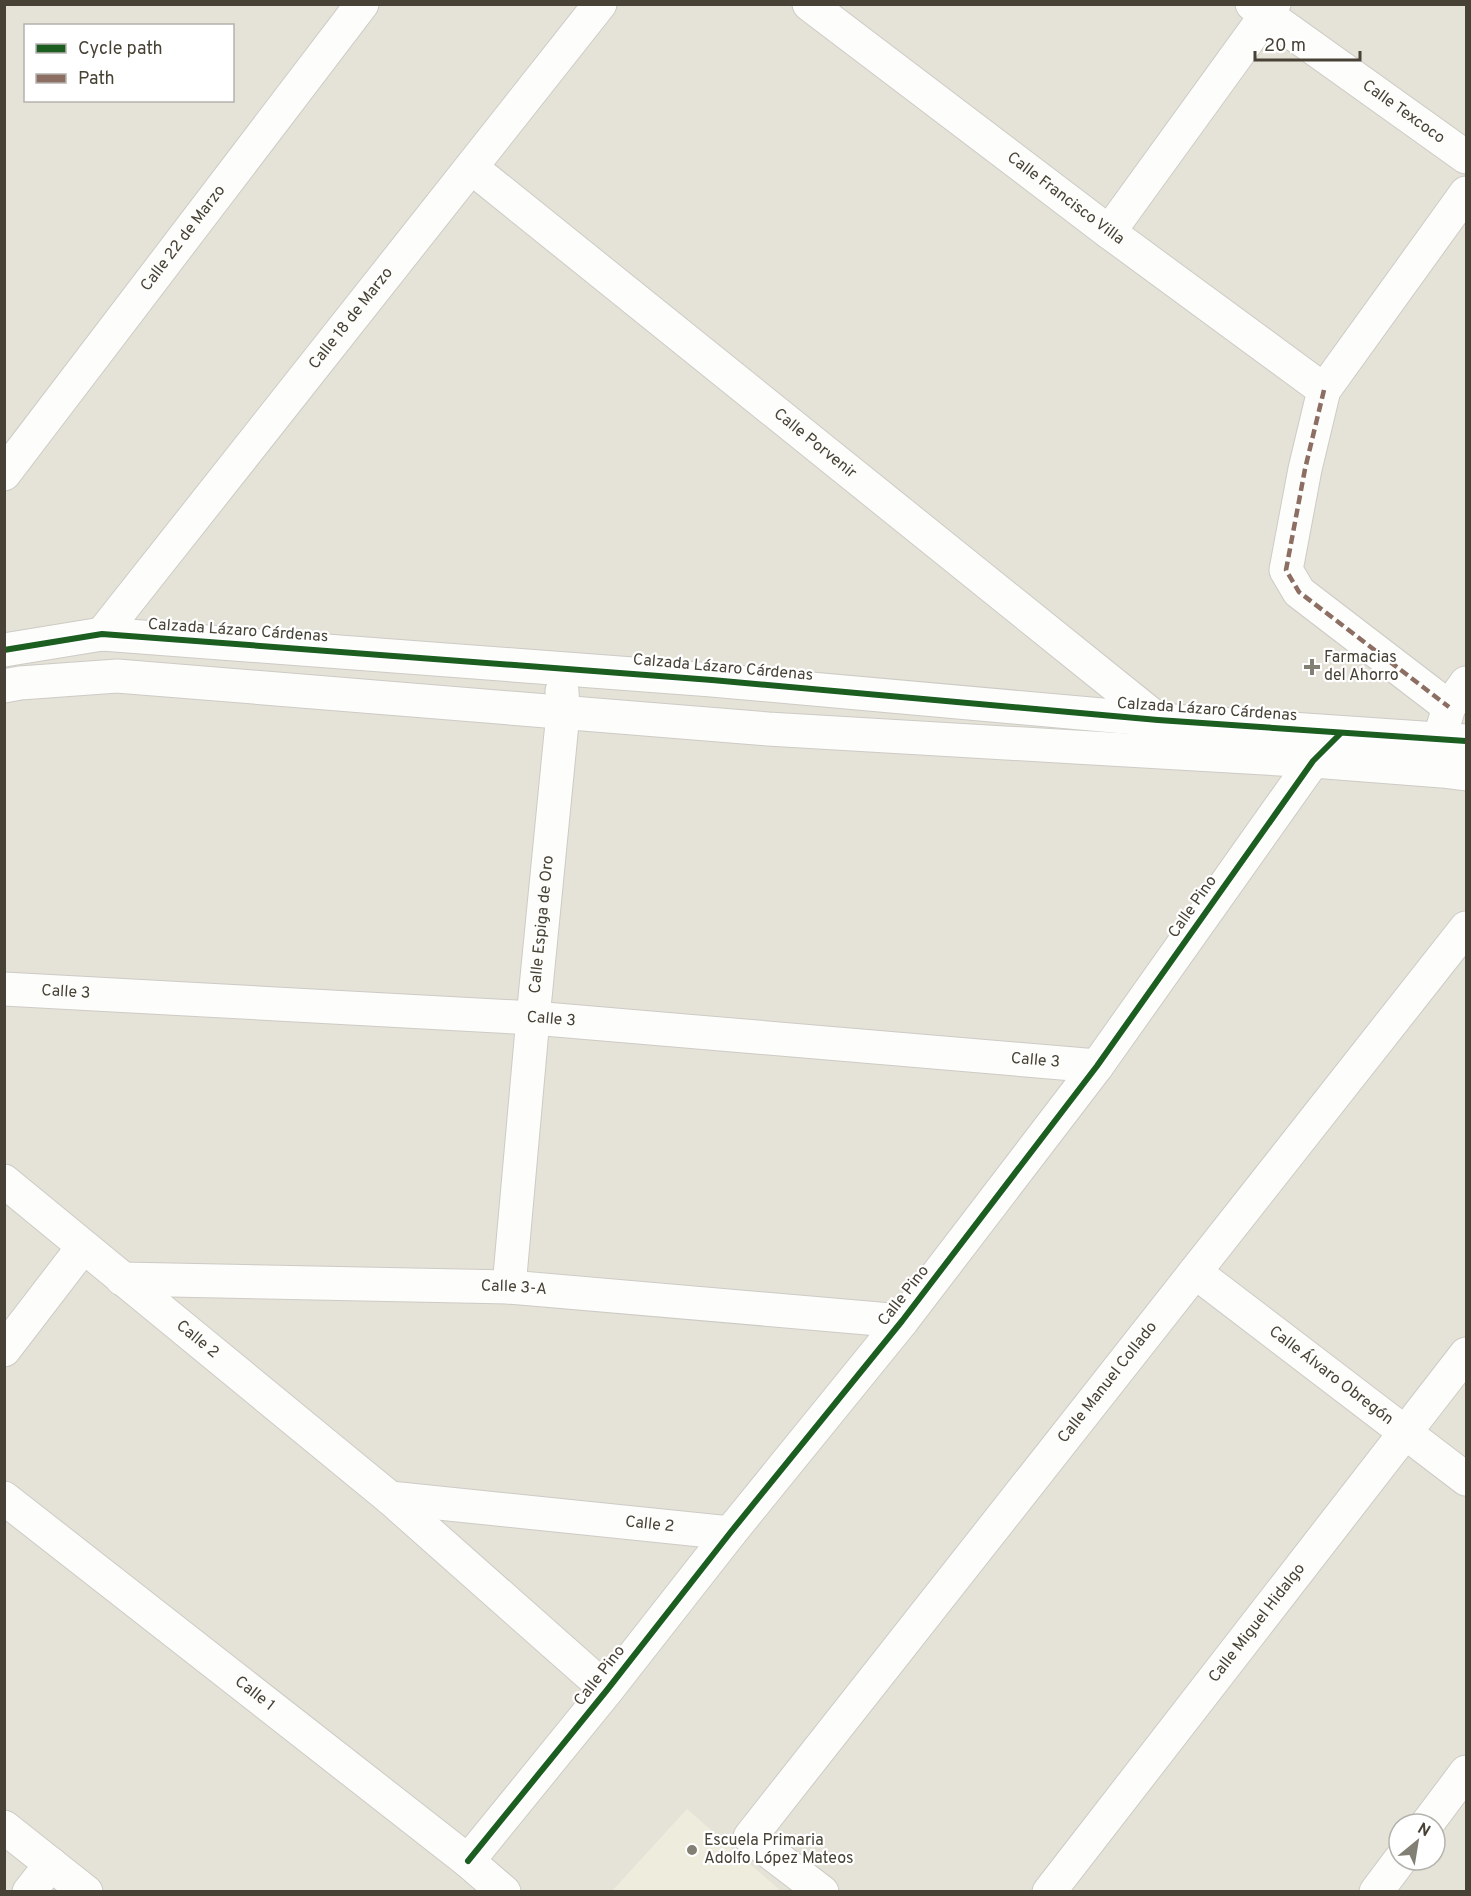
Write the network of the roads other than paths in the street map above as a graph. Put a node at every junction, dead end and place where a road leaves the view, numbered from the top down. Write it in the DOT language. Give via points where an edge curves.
graph roads {
  1 [pos="362,4"];
  2 [pos="600,4"];
  3 [pos="809,4"];
  4 [pos="1264,8"];
  5 [pos="1467,157"];
  6 [pos="472,168"];
  7 [pos="1467,193"];
  8 [pos="1109,232"];
  9 [pos="1324,390"];
  10 [pos="4,474"];
  11 [pos="102,634"];
  12 [pos="4,650"];
  13 [pos="562,669"];
  14 [pos="4,686"];
  15 [pos="1458,695"];
  16 [pos="563,713"];
  17 [pos="1158,720"];
  18 [pos="1341,733"];
  19 [pos="1454,756"];
  20 [pos="1313,761"];
  21 [pos="1467,928"];
  22 [pos="4,989"];
  23 [pos="532,1018"];
  24 [pos="1097,1066"];
  25 [pos="4,1181"];
  26 [pos="83,1246"];
  27 [pos="1195,1272"];
  28 [pos="122,1279"];
  29 [pos="509,1287"];
  30 [pos="902,1321"];
  31 [pos="4,1350"];
  32 [pos="1467,1354"];
  33 [pos="1406,1432"];
  34 [pos="1467,1479"];
  35 [pos="4,1498"];
  36 [pos="390,1498"];
  37 [pos="730,1533"];
  38 [pos="607,1690"];
  39 [pos="1467,1772"];
  40 [pos="1436,1812"];
  41 [pos="4,1827"];
  42 [pos="468,1861"];
  43 [pos="51,1864"];
  44 [pos="1391,1872"];
  45 [pos="29,1892"];
  46 [pos="86,1892"];
  47 [pos="504,1892"];
  48 [pos="822,1892"];
  49 [pos="1049,1892"];
  50 [pos="1376,1892"];
  1 -- 10 [label="street, Calle 22 de Marzo"];
  2 -- 6 [label="street, Calle 18 de Marzo"];
  3 -- 8 [label="street, Calle Francisco Villa"];
  4 -- 5 [label="street, Calle Texcoco"];
  4 -- 8 [label="street"];
  6 -- 11 [label="street, Calle 18 de Marzo"];
  6 -- 17 [label="street, Calle Porvenir"];
  7 -- 9 [label="street"];
  8 -- 9 [label="street, Calle Francisco Villa"];
  9 -- 15 [label="street" via="1286,570 1299,592"];
  11 -- 12 [label="street, Calzada Lázaro Cárdenas"];
  11 -- 13 [label="street, Calzada Lázaro Cárdenas"];
  13 -- 16 [label="street, Calle Espiga de Oro"];
  13 -- 17 [label="street, Calzada Lázaro Cárdenas"];
  14 -- 16 [label="street" via="117,676"];
  15 -- 19 [label="street"];
  16 -- 20 [label="street"];
  16 -- 23 [label="street, Calle Espiga de Oro"];
  17 -- 18 [label="street, Calzada Lázaro Cárdenas"];
  18 -- 19 [label="street, Calzada Lázaro Cárdenas"];
  18 -- 20 [label="street, Calle Pino"];
  19 -- 20 [label="street"];
  20 -- 24 [label="street, Calle Pino"];
  21 -- 27 [label="street, Calle Manuel Collado"];
  22 -- 23 [label="street, Calle 3"];
  23 -- 24 [label="street, Calle 3"];
  23 -- 29 [label="street, Calle Espiga de Oro"];
  24 -- 30 [label="street, Calle Pino"];
  25 -- 26 [label="street, Calle 2"];
  26 -- 28 [label="street, Calle 2"];
  26 -- 31 [label="street"];
  27 -- 33 [label="street, Calle Álvaro Obregón"];
  27 -- 48 [label="street, Calle Manuel Collado" via="750,1837"];
  28 -- 29 [label="street, Calle 3-A"];
  28 -- 36 [label="street, Calle 2"];
  29 -- 30 [label="street, Calle 3-A"];
  30 -- 37 [label="street, Calle Pino"];
  32 -- 33 [label="street, Calle Miguel Hidalgo"];
  33 -- 34 [label="street, Calle Álvaro Obregón"];
  33 -- 49 [label="street, Calle Miguel Hidalgo"];
  35 -- 42 [label="street, Calle 1"];
  36 -- 37 [label="street, Calle 2"];
  36 -- 38 [label="street, Calle 2"];
  37 -- 38 [label="street, Calle Pino"];
  38 -- 42 [label="street, Calle Pino"];
  39 -- 40 [label="street"];
  41 -- 43 [label="street"];
  42 -- 47 [label="street, Calle 1"];
  43 -- 45 [label="street"];
  43 -- 46 [label="street"];
  44 -- 50 [label="street"];
}
